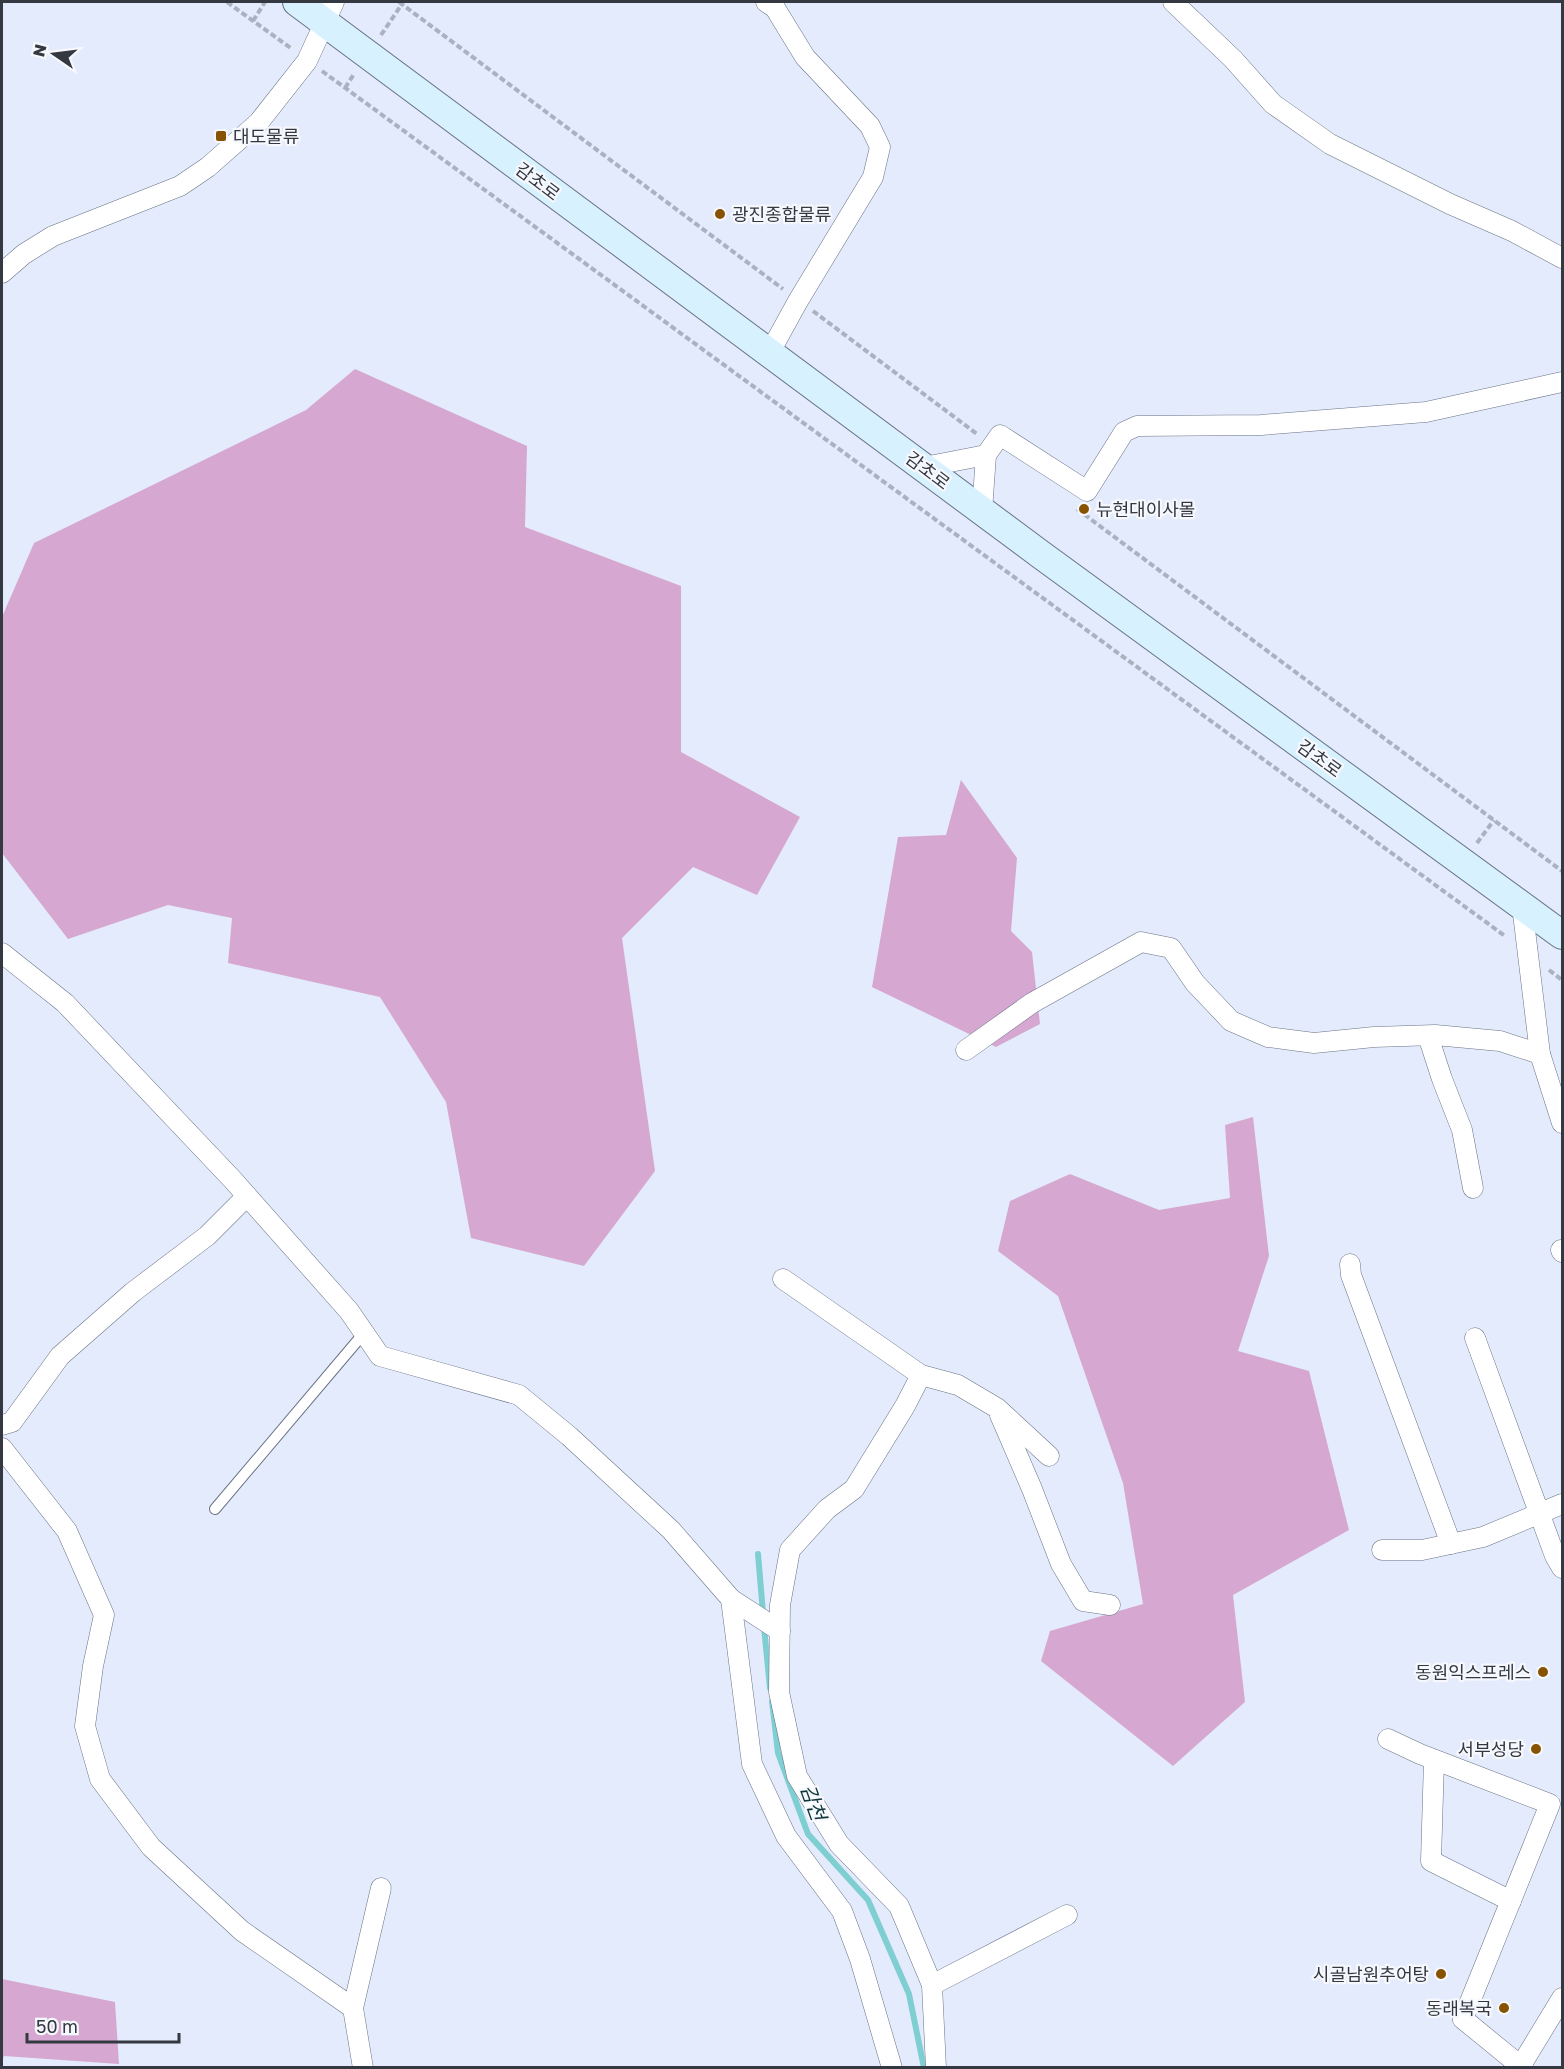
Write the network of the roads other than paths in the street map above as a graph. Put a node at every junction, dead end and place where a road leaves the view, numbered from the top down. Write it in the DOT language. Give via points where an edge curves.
graph roads {
  1 [pos="297,2"];
  2 [pos="766,2"];
  3 [pos="1173,2"];
  4 [pos="330,12"];
  5 [pos="1563,258"];
  6 [pos="2,273"];
  7 [pos="770,352"];
  8 [pos="1563,382"];
  9 [pos="986,455"];
  10 [pos="924,467"];
  11 [pos="982,511"];
  12 [pos="1522,905"];
  13 [pos="1563,935"];
  14 [pos="2,952"];
  15 [pos="1428,1036"];
  16 [pos="966,1050"];
  17 [pos="1540,1054"];
  18 [pos="1563,1124"];
  19 [pos="1473,1188"];
  20 [pos="247,1196"];
  21 [pos="1350,1264"];
  22 [pos="783,1279"];
  23 [pos="364,1333"];
  24 [pos="1475,1338"];
  25 [pos="921,1375"];
  26 [pos="997,1408"];
  27 [pos="2,1425"];
  28 [pos="2,1449"];
  29 [pos="1049,1456"];
  30 [pos="1563,1504"];
  31 [pos="215,1509"];
  32 [pos="1539,1514"];
  33 [pos="1450,1544"];
  34 [pos="1382,1550"];
  35 [pos="1563,1568"];
  36 [pos="739,1604"];
  37 [pos="1110,1605"];
  38 [pos="778,1630"];
  39 [pos="1388,1738"];
  40 [pos="1434,1760"];
  41 [pos="381,1888"];
  42 [pos="1511,1901"];
  43 [pos="1067,1915"];
  44 [pos="932,1985"];
  45 [pos="1563,1998"];
  46 [pos="353,2008"];
  47 [pos="363,2067"];
  48 [pos="892,2067"];
  49 [pos="936,2067"];
  50 [pos="1522,2067"];
  1 -- 4 [label="main road, 감초로"];
  2 -- 7 [label="street" via="775,8 805,57 870,126 880,147 873,177"];
  3 -- 5 [label="street" via="1273,104 1330,144"];
  4 -- 6 [label="street" via="307,61 259,122 208,167 180,186 53,236"];
  4 -- 7 [label="main road, 감초로"];
  7 -- 10 [label="main road, 감초로"];
  8 -- 9 [label="street" via="1426,412 1261,425 1137,426 1124,432 1087,491 1000,435"];
  9 -- 10 [label="street"];
  9 -- 11 [label="street"];
  10 -- 11 [label="main road, 감초로"];
  11 -- 12 [label="main road, 감초로"];
  12 -- 13 [label="main road, 감초로"];
  12 -- 17 [label="street"];
  14 -- 20 [label="street" via="65,1003"];
  15 -- 16 [label="street" via="1314,1043 1268,1037 1231,1021 1195,983 1171,948 1141,942 1032,1003"];
  15 -- 17 [label="street" via="1500,1041"];
  15 -- 19 [label="street" via="1462,1130"];
  17 -- 18 [label="street"];
  20 -- 23 [label="street"];
  20 -- 27 [label="street" via="207,1236 133,1292 60,1356 12,1422"];
  21 -- 33 [label="street"];
  22 -- 25 [label="street"];
  23 -- 31 [label="lane"];
  23 -- 36 [label="street" via="380,1356 519,1395 671,1530"];
  24 -- 32 [label="street"];
  25 -- 26 [label="street" via="958,1385"];
  25 -- 38 [label="street" via="854,1489 827,1509 790,1550"];
  26 -- 29 [label="street"];
  26 -- 37 [label="street" via="1061,1564 1083,1601"];
  28 -- 46 [label="street" via="67,1532 104,1615 85,1726 99,1779 151,1847 242,1931"];
  30 -- 32 [label="street"];
  32 -- 33 [label="street" via="1484,1537"];
  32 -- 35 [label="street"];
  33 -- 34 [label="street" via="1422,1550"];
  36 -- 38 [label="street"];
  36 -- 48 [label="street" via="752,1764 786,1836 842,1911"];
  38 -- 44 [label="street" via="779,1692 797,1776 839,1844 899,1906"];
  39 -- 40 [label="street"];
  40 -- 42 [label="street" via="1431,1861"];
  40 -- 42 [label="street" via="1551,1804"];
  41 -- 46 [label="street"];
  42 -- 50 [label="street" via="1463,2019"];
  43 -- 44 [label="street"];
  44 -- 49 [label="street"];
  45 -- 50 [label="street"];
  46 -- 47 [label="street"];
}
